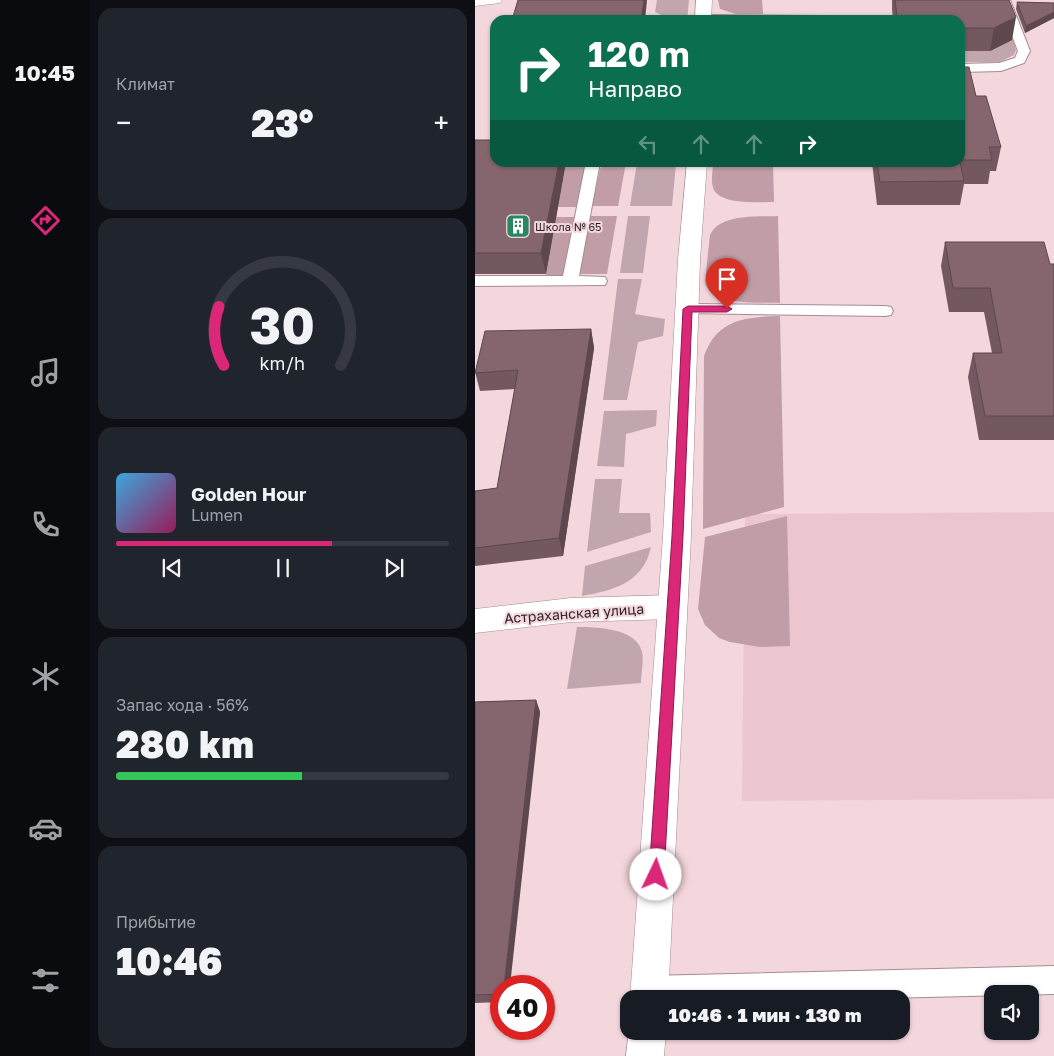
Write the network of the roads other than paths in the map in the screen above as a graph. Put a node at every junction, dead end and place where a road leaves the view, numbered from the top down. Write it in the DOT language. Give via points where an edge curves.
graph roads {
  1 [pos="494,0"];
  2 [pos="704,0"];
  3 [pos="1005,0"];
  4 [pos="475,1"];
  5 [pos="703,15"];
  6 [pos="965,68"];
  7 [pos="592,167"];
  8 [pos="697,167"];
  9 [pos="570,281"];
  10 [pos="599,281"];
  11 [pos="475,282"];
  12 [pos="688,309"];
  13 [pos="885,311"];
  14 [pos="672,607"];
  15 [pos="475,621"];
  16 [pos="1054,980"];
  17 [pos="649,990"];
  18 [pos="765,990"];
  19 [pos="646,1040"];
  20 [pos="645,1056"];
  1 -- 4 [label="street"];
  2 -- 5 [label="street"];
  3 -- 6 [label="lane" via="1024,51 1020,60 1001,67"];
  7 -- 9 [label="lane"];
  8 -- 12 [label="street"];
  9 -- 10 [label="lane"];
  9 -- 11 [label="lane"];
  12 -- 13 [label="lane"];
  12 -- 14 [label="street"];
  14 -- 15 [label="street, Астраханская улица" via="571,610"];
  14 -- 17 [label="street"];
  16 -- 18 [label="lane"];
  19 -- 20 [label="street"];
}
